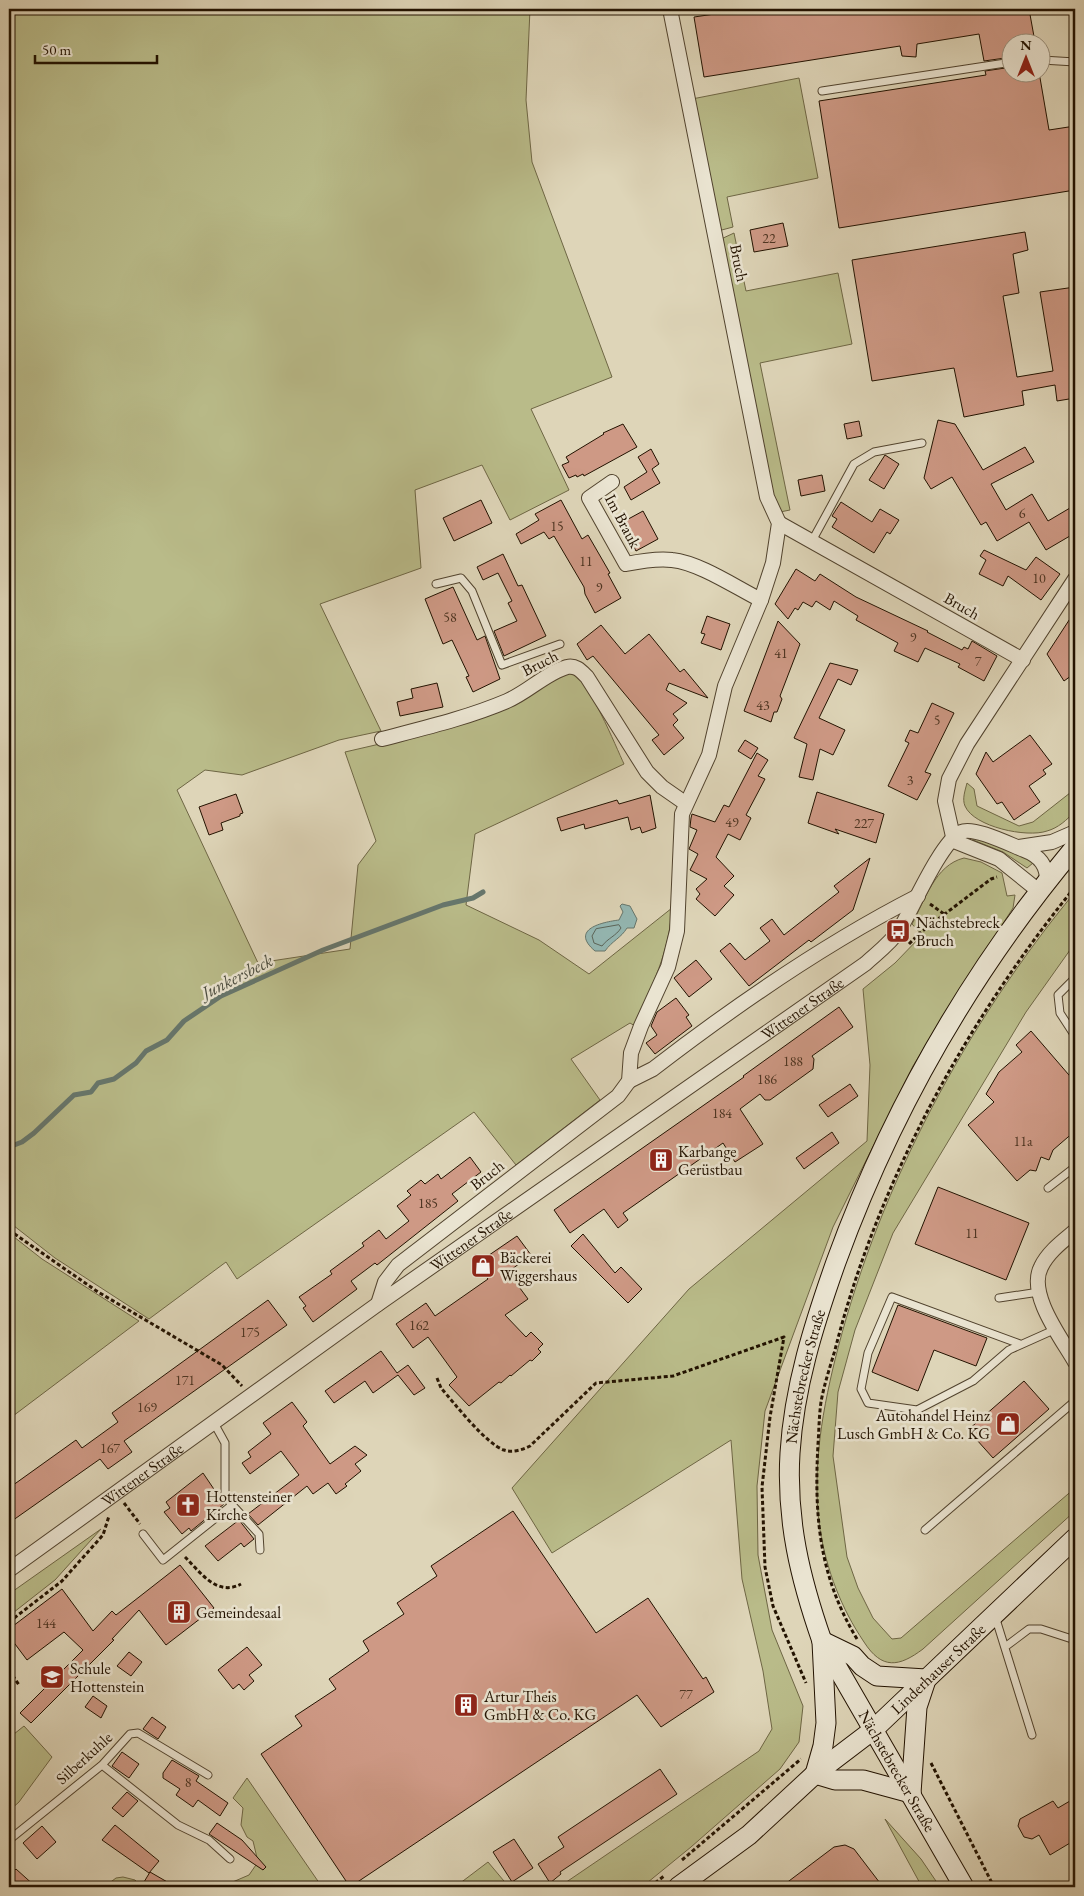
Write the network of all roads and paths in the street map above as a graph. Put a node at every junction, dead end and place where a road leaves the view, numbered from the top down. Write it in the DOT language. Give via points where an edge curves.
graph roads {
  1 [pos="670,9"];
  2 [pos="1052,61"];
  3 [pos="1075,62"];
  4 [pos="1002,64"];
  5 [pos="822,91"];
  6 [pos="922,443"];
  7 [pos="612,482"];
  8 [pos="780,522"];
  9 [pos="812,541"];
  10 [pos="1075,579"];
  11 [pos="436,584"];
  12 [pos="761,600"];
  13 [pos="560,644"];
  14 [pos="1023,660"];
  15 [pos="382,739"];
  16 [pos="686,802"];
  17 [pos="1075,832"];
  18 [pos="954,841"];
  19 [pos="1017,847"];
  20 [pos="1075,847"];
  21 [pos="1002,878"];
  22 [pos="1075,887"];
  23 [pos="1043,888"];
  24 [pos="919,896"];
  25 [pos="885,946"];
  26 [pos="1075,978"];
  27 [pos="1075,1036"];
  28 [pos="629,1081"];
  29 [pos="1075,1167"];
  30 [pos="1048,1188"];
  31 [pos="9,1230"];
  32 [pos="1075,1231"];
  33 [pos="1039,1292"];
  34 [pos="999,1298"];
  35 [pos="378,1304"];
  36 [pos="1056,1329"];
  37 [pos="1020,1344"];
  38 [pos="1075,1362"];
  39 [pos="437,1378"];
  40 [pos="251,1396"];
  41 [pos="1075,1401"];
  42 [pos="214,1423"];
  43 [pos="117,1494"];
  44 [pos="232,1505"];
  45 [pos="925,1530"];
  46 [pos="143,1531"];
  47 [pos="1075,1538"];
  48 [pos="177,1549"];
  49 [pos="260,1550"];
  50 [pos="9,1570"];
  51 [pos="241,1584"];
  52 [pos="994,1614"];
  53 [pos="9,1622"];
  54 [pos="1075,1640"];
  55 [pos="822,1641"];
  56 [pos="861,1646"];
  57 [pos="1005,1647"];
  58 [pos="9,1670"];
  59 [pos="926,1679"];
  60 [pos="19,1685"];
  61 [pos="810,1691"];
  62 [pos="873,1730"];
  63 [pos="1032,1735"];
  64 [pos="806,1753"];
  65 [pos="927,1755"];
  66 [pos="102,1765"];
  67 [pos="815,1774"];
  68 [pos="208,1775"];
  69 [pos="911,1793"];
  70 [pos="9,1840"];
  71 [pos="230,1860"];
  72 [pos="678,1864"];
  73 [pos="672,1880"];
  74 [pos="650,1887"];
  75 [pos="964,1887"];
  76 [pos="994,1887"];
  1 -- 8 [label="street, Bruch" via="768,497"];
  2 -- 3 [label="lane"];
  4 -- 5 [label="lane"];
  6 -- 9 [label="lane" via="874,452 854,464"];
  7 -- 12 [label="street, Im Brauk" via="589,498 626,564 655,559 673,560 693,566"];
  8 -- 9 [label="street, Bruch"];
  8 -- 12 [label="street" via="773,563"];
  9 -- 14 [label="street, Bruch"];
  10 -- 14 [label="street"];
  11 -- 13 [label="lane" via="461,578 472,591 502,665"];
  12 -- 16 [label="street" via="725,686 709,755"];
  14 -- 18 [label="street" via="967,744 949,779 945,801"];
  15 -- 16 [label="street, Bruch" via="500,704 571,666 587,677 647,772 662,787"];
  16 -- 28 [label="street" via="680,828 677,931 668,967 631,1053"];
  17 -- 19 [label="street, Wittener Straße" via="1038,845"];
  18 -- 19 [label="street, Wittener Straße" via="961,832 969,831"];
  18 -- 23 [label="street" via="999,859"];
  18 -- 24 [label="street, Wittener Straße" via="942,850"];
  19 -- 23 [label="street, Wittener Straße" via="1032,853 1042,862 1048,872"];
  20 -- 23 [label="main road"];
  21 -- 25 [label="path" via="990,879 921,932 897,956"];
  22 -- 56 [label="path" via="1018,963 939,1088 886,1201 847,1301 821,1402 817,1520 835,1599"];
  23 -- 55 [label="main road, Nächstebrecker Straße" via="948,1025 878,1157 827,1287 804,1364 793,1425 790,1491 794,1543"];
  24 -- 25 [label="street, Wittener Straße"];
  24 -- 28 [label="street, Bruch" via="881,915 796,967 653,1069"];
  25 -- 35 [label="street, Wittener Straße" via="837,984"];
  26 -- 27 [label="lane" via="1058,995 1060,1013"];
  28 -- 35 [label="street, Bruch" via="618,1096 398,1265 385,1282"];
  29 -- 30 [label="lane"];
  31 -- 40 [label="path" via="98,1292 222,1365"];
  32 -- 33 [label="street" via="1058,1245 1040,1268"];
  33 -- 34 [label="lane"];
  33 -- 36 [label="street"];
  35 -- 40 [label="street, Wittener Straße"];
  36 -- 37 [label="lane"];
  36 -- 38 [label="street"];
  37 -- 37 [label="lane" via="973,1381 916,1410 868,1403 861,1390 868,1354 892,1297"];
  39 -- 61 [label="path" via="440,1388 493,1445 506,1451 520,1451 530,1446 596,1383 673,1376 784,1337 762,1487 765,1568 773,1606"];
  40 -- 42 [label="street, Wittener Straße"];
  41 -- 45 [label="lane"];
  42 -- 43 [label="street, Wittener Straße"];
  42 -- 44 [label="lane" via="225,1444 225,1497"];
  43 -- 46 [label="path"];
  43 -- 50 [label="street, Wittener Straße"];
  43 -- 53 [label="path" via="103,1535 62,1581"];
  44 -- 48 [label="lane"];
  44 -- 49 [label="lane" via="259,1534"];
  46 -- 48 [label="lane" via="163,1560"];
  47 -- 52 [label="main road, Linderhauser Straße"];
  48 -- 51 [label="path" via="209,1581 223,1588"];
  52 -- 57 [label="lane"];
  52 -- 59 [label="main road, Linderhauser Straße"];
  54 -- 57 [label="lane" via="1041,1629 1029,1629"];
  55 -- 59 [label="main road" via="853,1656 877,1676"];
  55 -- 62 [label="main road, Nächstebrecker Straße"];
  55 -- 67 [label="main road" via="826,1723"];
  57 -- 63 [label="lane"];
  58 -- 60 [label="path"];
  59 -- 62 [label="main road, Linderhauser Straße"];
  59 -- 69 [label="main road" via="916,1707"];
  62 -- 67 [label="main road, Linderhauser Straße"];
  62 -- 69 [label="main road, Nächstebrecker Straße"];
  64 -- 72 [label="path"];
  65 -- 76 [label="path"];
  66 -- 68 [label="lane, Silberkuhle" via="130,1734 138,1733"];
  66 -- 70 [label="lane, Silberkuhle"];
  66 -- 71 [label="lane" via="178,1824 209,1840"];
  67 -- 69 [label="main road" via="836,1780 863,1780"];
  67 -- 73 [label="main road, Linderhauser Straße" via="749,1835"];
  69 -- 75 [label="main road, Nächstebrecker Straße"];
  73 -- 74 [label="path"];
}
